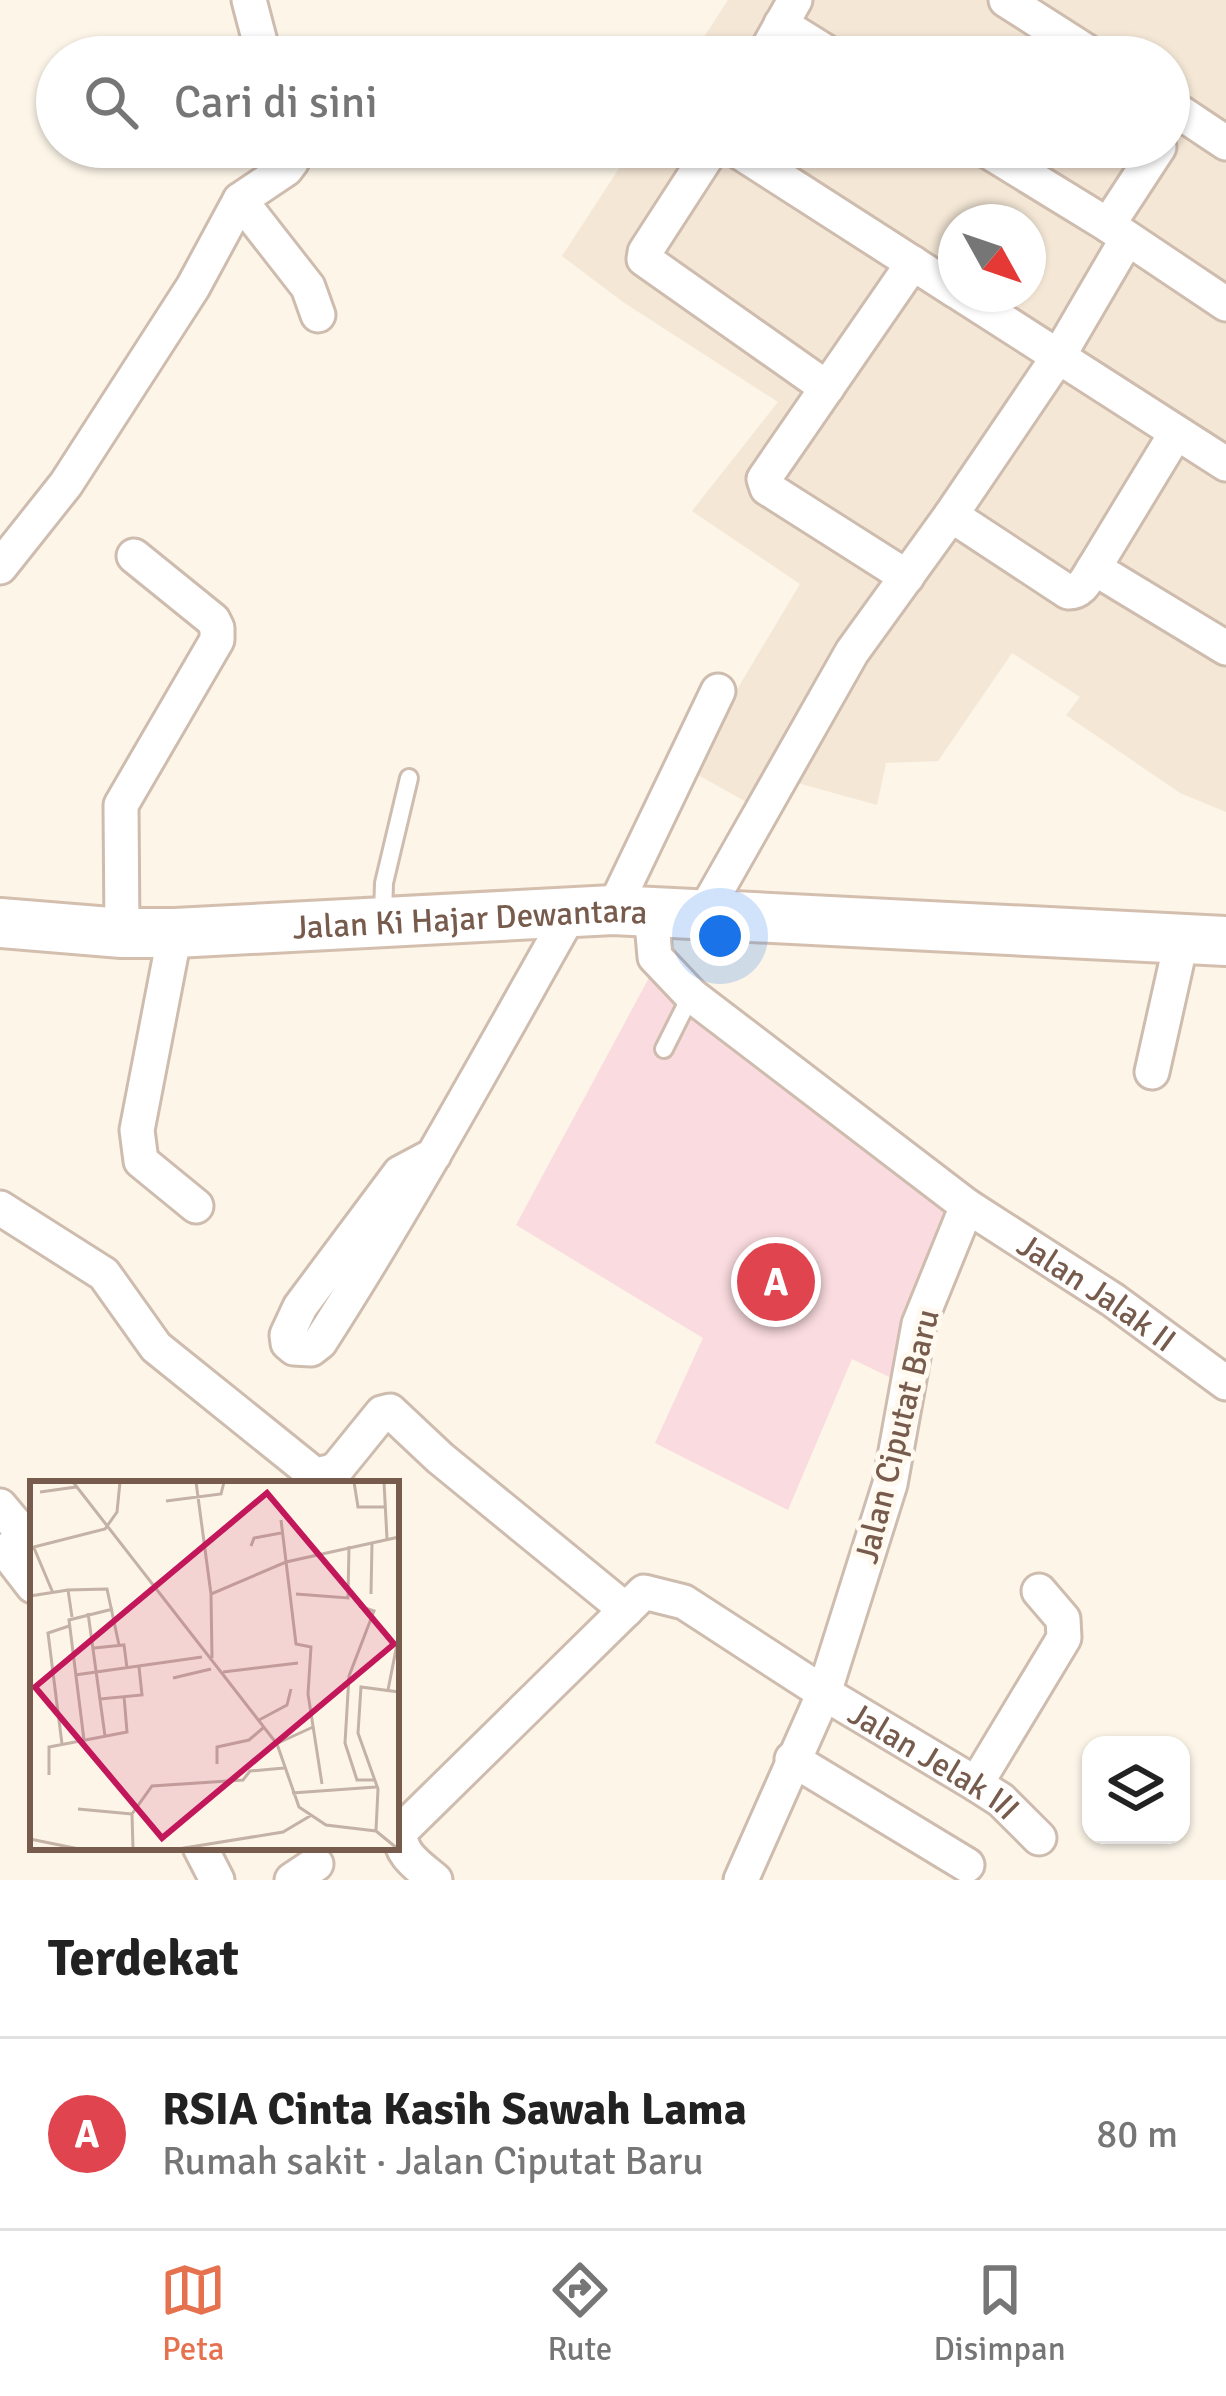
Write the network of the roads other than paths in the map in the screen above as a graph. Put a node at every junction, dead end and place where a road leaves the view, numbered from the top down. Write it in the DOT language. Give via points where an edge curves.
graph roads {
  1 [pos="249,0"];
  2 [pos="1006,0"];
  3 [pos="788,12"];
  4 [pos="258,36"];
  5 [pos="813,36"];
  6 [pos="1062,36"];
  7 [pos="1190,125"];
  8 [pos="1226,143"];
  9 [pos="287,168"];
  10 [pos="699,168"];
  11 [pos="765,168"];
  12 [pos="1015,168"];
  13 [pos="1149,168"];
  14 [pos="240,200"];
  15 [pos="1117,232"];
  16 [pos="913,263"];
  17 [pos="938,279"];
  18 [pos="1226,304"];
  19 [pos="989,312"];
  20 [pos="318,315"];
  21 [pos="1058,357"];
  22 [pos="827,388"];
  23 [pos="1176,433"];
  24 [pos="1226,464"];
  25 [pos="951,514"];
  26 [pos="134,556"];
  27 [pos="0,567"];
  28 [pos="1094,568"];
  29 [pos="907,577"];
  30 [pos="1226,648"];
  31 [pos="718,691"];
  32 [pos="409,778"];
  33 [pos="611,911"];
  34 [pos="704,913"];
  35 [pos="383,922"];
  36 [pos="0,923"];
  37 [pos="122,933"];
  38 [pos="175,933"];
  39 [pos="1204,939"];
  40 [pos="691,994"];
  41 [pos="664,1049"];
  42 [pos="1152,1072"];
  43 [pos="434,1155"];
  44 [pos="196,1206"];
  45 [pos="967,1206"];
  46 [pos="0,1208"];
  47 [pos="1226,1384"];
  48 [pos="0,1506"];
  49 [pos="30,1582"];
  50 [pos="1039,1591"];
  51 [pos="626,1610"];
  52 [pos="824,1693"];
  53 [pos="793,1760"];
  54 [pos="976,1784"];
  55 [pos="1039,1838"];
  56 [pos="202,1850"];
  57 [pos="967,1865"];
  58 [pos="217,1880"];
  59 [pos="435,1880"];
  60 [pos="741,1880"];
  1 -- 4 [label="street"];
  2 -- 6 [label="street"];
  3 -- 5 [label="street"];
  7 -- 8 [label="street"];
  9 -- 14 [label="street"];
  10 -- 22 [label="street" via="644,259"];
  11 -- 16 [label="street"];
  12 -- 15 [label="street"];
  13 -- 15 [label="street"];
  14 -- 20 [label="street" via="308,287"];
  14 -- 27 [label="street" via="66,484"];
  15 -- 18 [label="street"];
  15 -- 21 [label="street"];
  16 -- 17 [label="street"];
  16 -- 22 [label="street"];
  19 -- 21 [label="street"];
  21 -- 23 [label="street"];
  21 -- 25 [label="street"];
  22 -- 29 [label="street" via="764,482"];
  23 -- 24 [label="street"];
  23 -- 28 [label="street"];
  25 -- 28 [label="street" via="1068,592"];
  25 -- 29 [label="street"];
  26 -- 37 [label="street" via="213,620 217,640 121,805"];
  28 -- 30 [label="street"];
  29 -- 34 [label="street" via="852,652"];
  31 -- 33 [label="street"];
  32 -- 35 [label="lane"];
  33 -- 34 [label="main road, Jalan Ki Hajar Dewantara"];
  33 -- 35 [label="main road, Jalan Ki Hajar Dewantara"];
  33 -- 40 [label="street"];
  33 -- 43 [label="street"];
  34 -- 39 [label="main road, Jalan Ki Hajar Dewantara"];
  35 -- 38 [label="main road, Jalan Ki Hajar Dewantara"];
  36 -- 37 [label="main road, Jalan Ki Hajar Dewantara"];
  37 -- 38 [label="main road, Jalan Ki Hajar Dewantara"];
  38 -- 44 [label="street" via="137,1130 141,1161"];
  39 -- 42 [label="street"];
  40 -- 41 [label="lane"];
  40 -- 45 [label="street"];
  43 -- 43 [label="street" via="320,1342 294,1348 287,1335 300,1306 400,1173"];
  45 -- 47 [label="street, Jalan Jalak II"];
  45 -- 52 [label="street, Jalan Ciputat Baru" via="919,1324 890,1484"];
  46 -- 51 [label="street" via="104,1274 156,1347 315,1475 332,1472 390,1411"];
  48 -- 49 [label="street" via="26,1537 6,1552"];
  50 -- 54 [label="street" via="1063,1619 1064,1639"];
  51 -- 52 [label="street, Jalan Jelak III" via="644,1592 684,1602"];
  51 -- 59 [label="street" via="401,1831 407,1855"];
  52 -- 53 [label="street, Jalan Ciputat Baru"];
  52 -- 54 [label="street, Jalan Jelak III"];
  53 -- 57 [label="street"];
  53 -- 60 [label="street, Jalan Ciputat Baru"];
  54 -- 55 [label="street, Jalan Jelak III"];
  56 -- 58 [label="street"];
}
